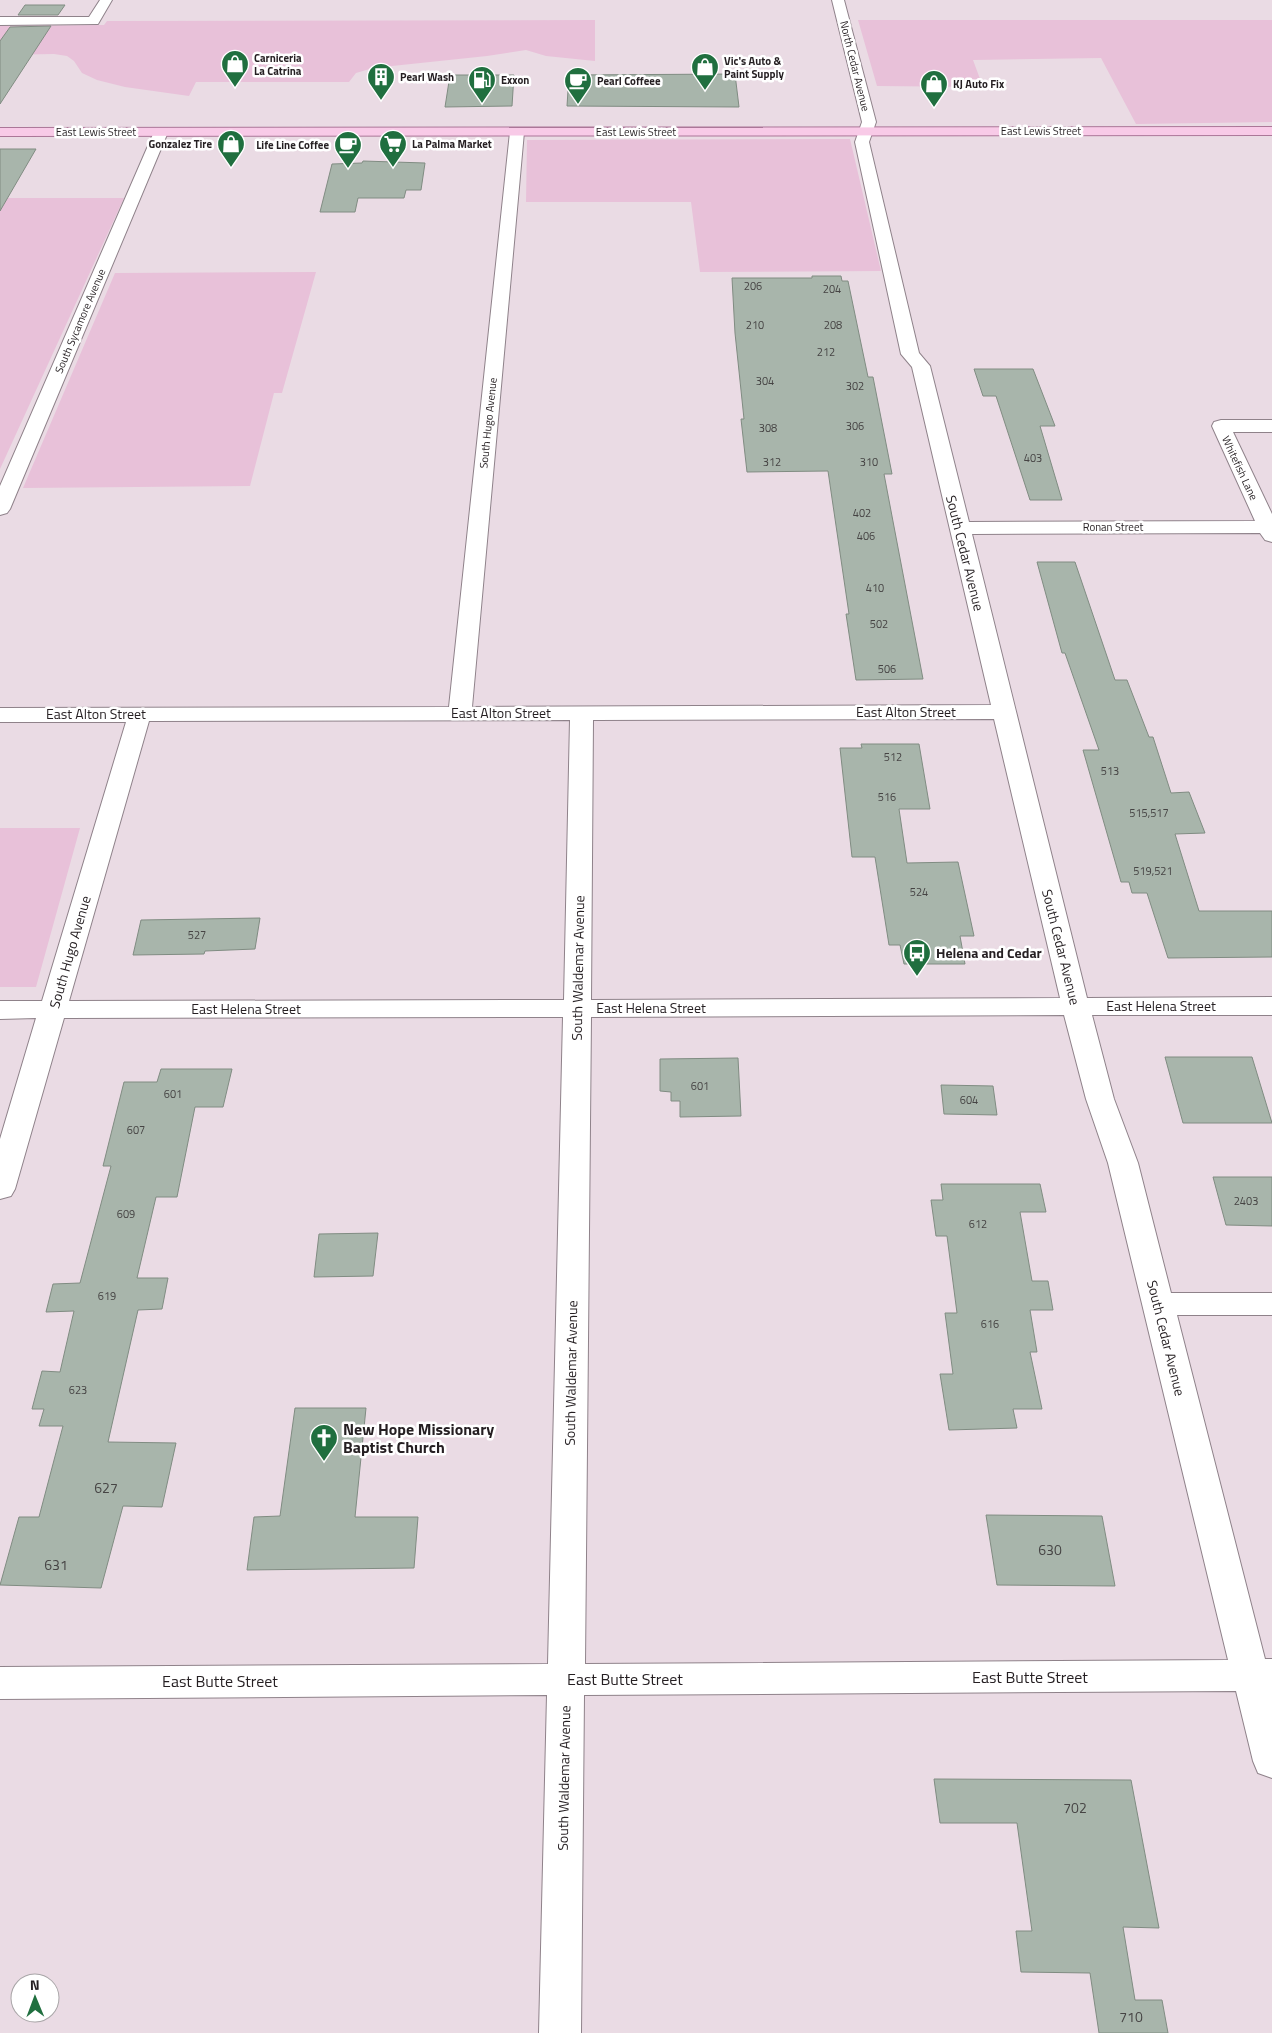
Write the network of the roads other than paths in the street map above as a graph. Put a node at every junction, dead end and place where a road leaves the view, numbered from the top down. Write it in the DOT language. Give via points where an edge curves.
graph roads {
  1 [pos="106,0"];
  2 [pos="838,0"];
  3 [pos="0,21"];
  4 [pos="1272,131"];
  5 [pos="0,132"];
  6 [pos="160,132"];
  7 [pos="517,132"];
  8 [pos="866,132"];
  9 [pos="1272,426"];
  10 [pos="0,509"];
  11 [pos="959,528"];
  12 [pos="1270,531"];
  13 [pos="1003,712"];
  14 [pos="582,713"];
  15 [pos="140,714"];
  16 [pos="460,714"];
  17 [pos="0,715"];
  18 [pos="1076,1006"];
  19 [pos="1272,1006"];
  20 [pos="577,1008"];
  21 [pos="0,1010"];
  22 [pos="53,1010"];
  23 [pos="0,1189"];
  24 [pos="1158,1304"];
  25 [pos="1272,1304"];
  26 [pos="1261,1675"];
  27 [pos="566,1679"];
  28 [pos="0,1683"];
  29 [pos="1272,1761"];
  30 [pos="560,2033"];
  1 -- 3 [label="street" via="93,21"];
  2 -- 8 [label="street, North Cedar Avenue" via="868,121"];
  4 -- 8 [label="main road, East Lewis Street"];
  5 -- 6 [label="main road, East Lewis Street"];
  6 -- 7 [label="main road, East Lewis Street"];
  6 -- 10 [label="street, South Sycamore Avenue"];
  7 -- 8 [label="main road, East Lewis Street"];
  7 -- 16 [label="street, South Hugo Avenue"];
  8 -- 11 [label="street, South Cedar Avenue" via="862,142 910,354 920,366"];
  9 -- 12 [label="street, Whitefish Lane" via="1221,426"];
  11 -- 12 [label="street, Ronan Street"];
  11 -- 13 [label="street, South Cedar Avenue"];
  13 -- 14 [label="street, East Alton Street"];
  13 -- 18 [label="street, South Cedar Avenue"];
  14 -- 16 [label="street, East Alton Street"];
  14 -- 20 [label="street, South Waldemar Avenue"];
  15 -- 16 [label="street, East Alton Street"];
  15 -- 17 [label="street, East Alton Street"];
  15 -- 22 [label="street, South Hugo Avenue"];
  18 -- 19 [label="street, East Helena Street"];
  18 -- 20 [label="street, East Helena Street"];
  18 -- 24 [label="street, South Cedar Avenue" via="1100,1099 1123,1163"];
  20 -- 22 [label="street, East Helena Street"];
  20 -- 27 [label="street, South Waldemar Avenue"];
  21 -- 22 [label="street, East Helena Street"];
  22 -- 23 [label="street, South Hugo Avenue"];
  24 -- 25 [label="street"];
  24 -- 26 [label="street, South Cedar Avenue"];
  26 -- 27 [label="street, East Butte Street"];
  26 -- 29 [label="street, South Cedar Avenue"];
  27 -- 28 [label="street, East Butte Street"];
  27 -- 30 [label="street, South Waldemar Avenue"];
}
